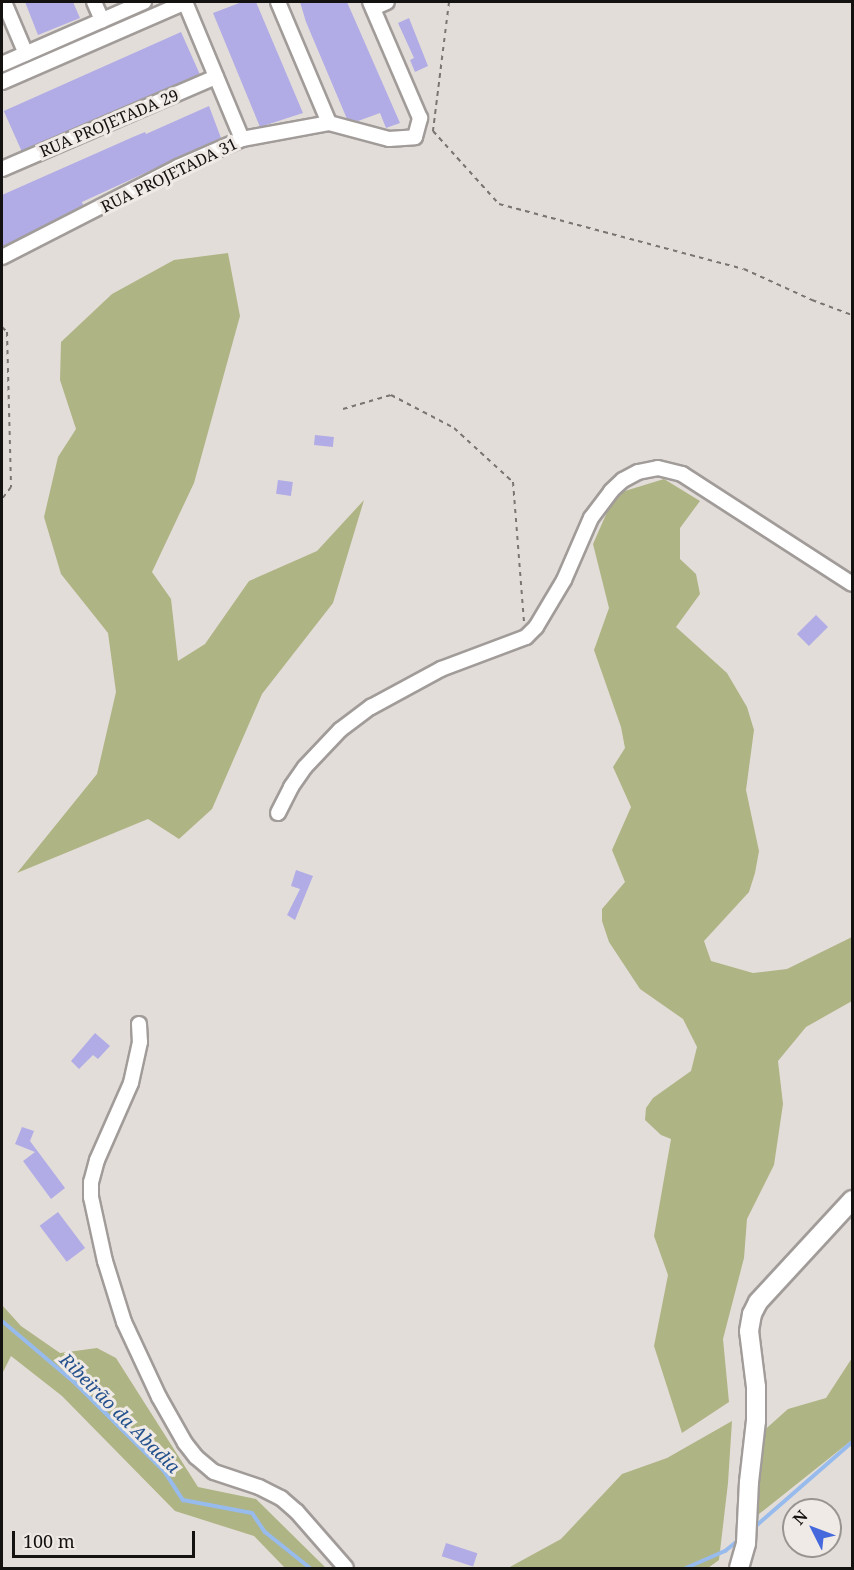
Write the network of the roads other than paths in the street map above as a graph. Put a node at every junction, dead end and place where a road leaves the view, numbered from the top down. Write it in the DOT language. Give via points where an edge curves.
graph roads {
  1 [pos="4,2"];
  2 [pos="94,2"];
  3 [pos="144,2"];
  4 [pos="186,2"];
  5 [pos="278,2"];
  6 [pos="387,2"];
  7 [pos="371,5"];
  8 [pos="102,20"];
  9 [pos="26,54"];
  10 [pos="2,64"];
  11 [pos="216,77"];
  12 [pos="2,82"];
  13 [pos="330,123"];
  14 [pos="242,139"];
  15 [pos="2,169"];
  16 [pos="2,257"];
  17 [pos="852,584"];
  18 [pos="278,813"];
  19 [pos="139,1024"];
  20 [pos="852,1200"];
  21 [pos="346,1569"];
  22 [pos="739,1569"];
  1 -- 9 [label="street"];
  2 -- 8 [label="street"];
  3 -- 8 [label="street"];
  4 -- 11 [label="street"];
  4 -- 12 [label="street"];
  5 -- 13 [label="street"];
  6 -- 7 [label="street"];
  7 -- 13 [label="street, RUA PROJETADA 31" via="420,118 415,137 389,139"];
  8 -- 9 [label="street"];
  9 -- 10 [label="street"];
  11 -- 14 [label="street"];
  11 -- 15 [label="street, RUA PROJETADA 29"];
  13 -- 14 [label="street, RUA PROJETADA 31"];
  14 -- 16 [label="street, RUA PROJETADA 31" via="178,167"];
  17 -- 18 [label="street" via="682,474 658,468 638,472 611,491 591,518 546,614 526,637 441,669 371,707 340,730 305,766"];
  19 -- 21 [label="street" via="140,1042 131,1083 91,1182 105,1261 124,1322 159,1397 196,1457 213,1473 281,1498"];
  20 -- 22 [label="street" via="758,1302 752,1314 749,1331 756,1421 746,1543"];
}
